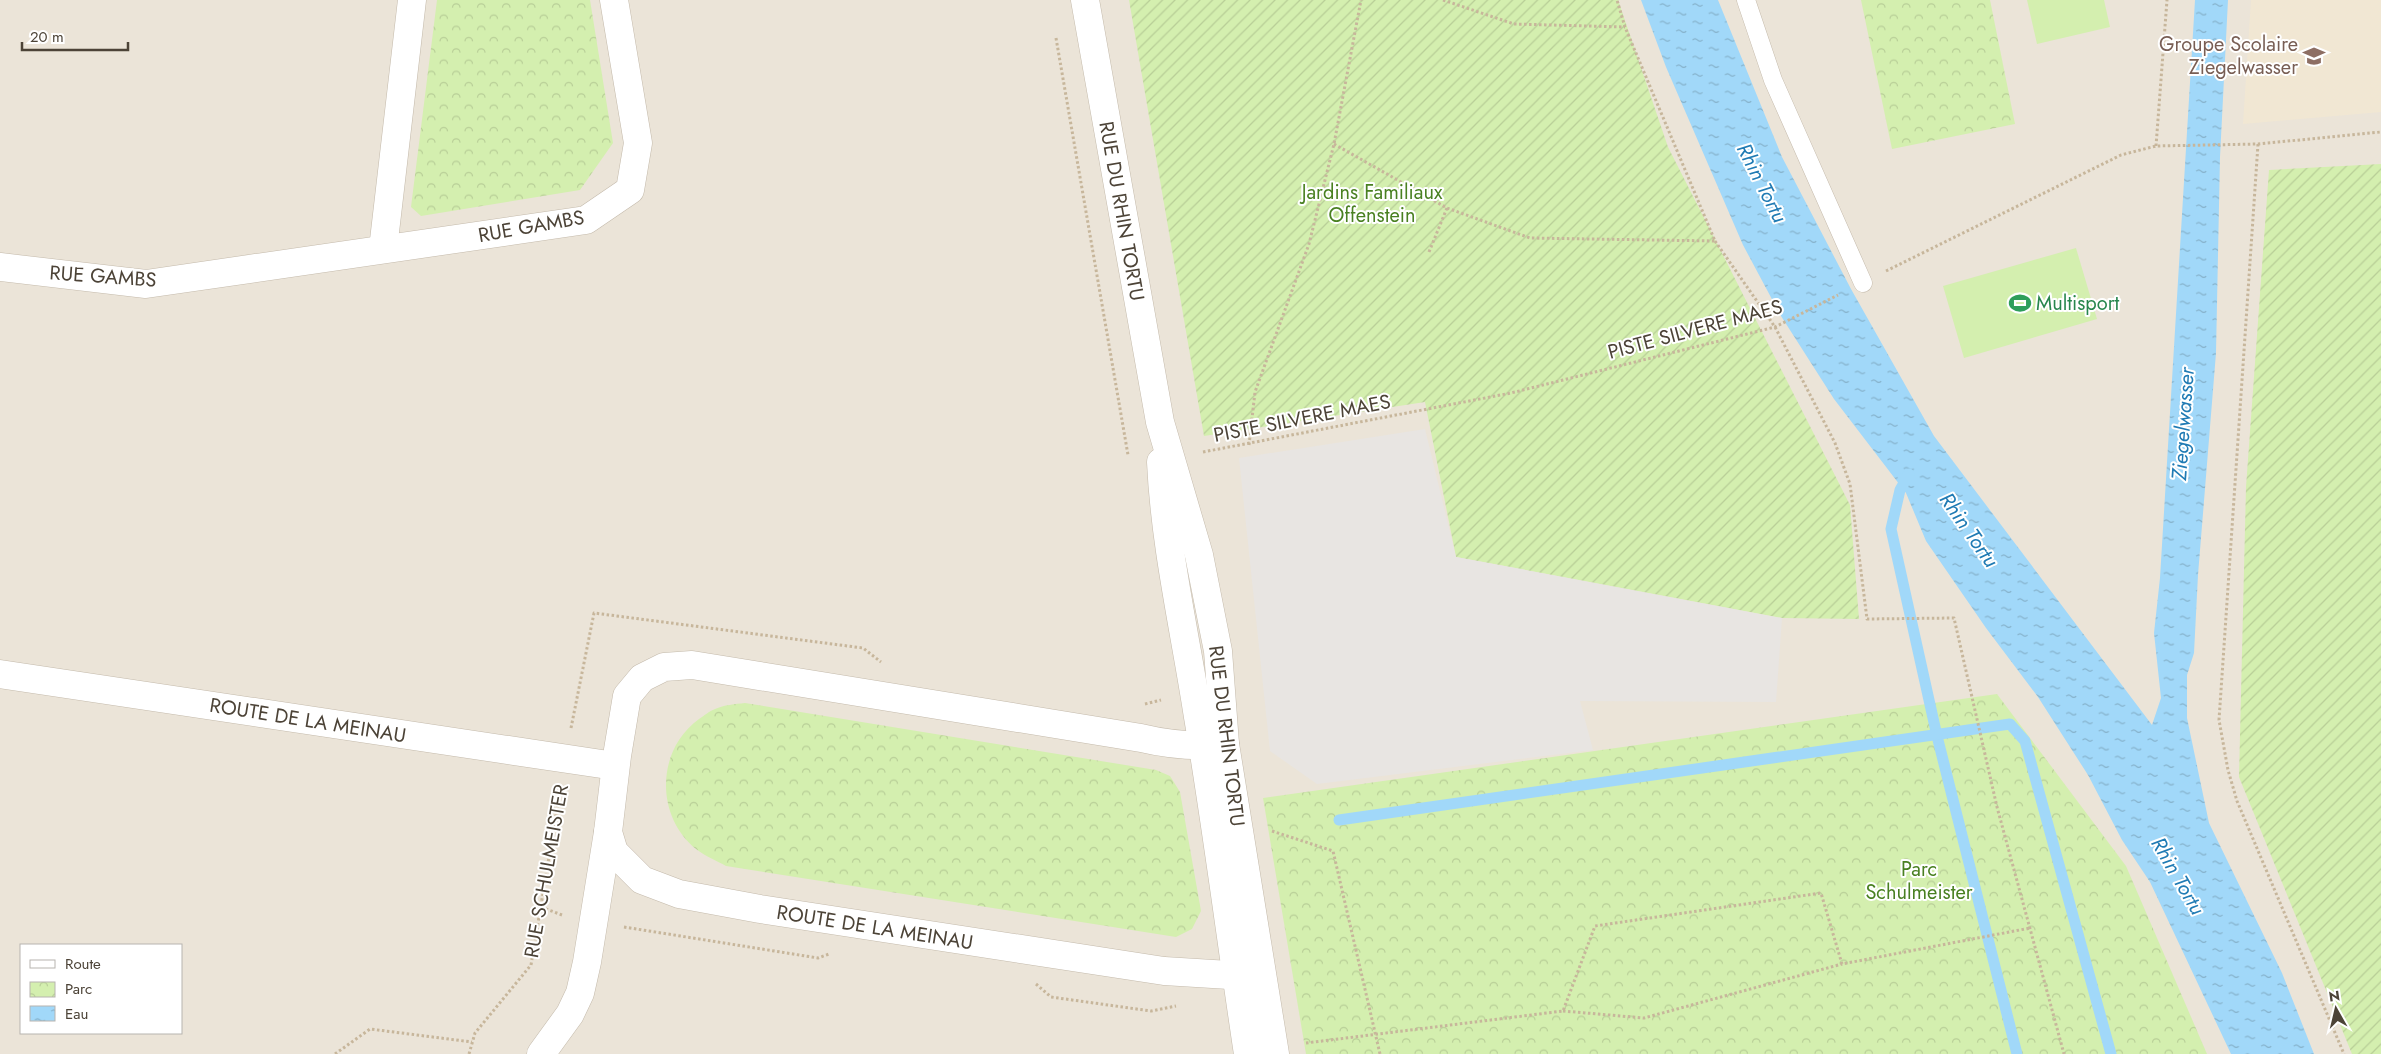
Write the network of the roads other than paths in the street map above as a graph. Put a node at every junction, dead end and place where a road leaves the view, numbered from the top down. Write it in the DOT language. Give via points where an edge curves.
graph roads {
  1 [pos="412,0"];
  2 [pos="614,0"];
  3 [pos="1085,0"];
  4 [pos="1746,0"];
  5 [pos="383,249"];
  6 [pos="0,267"];
  7 [pos="1863,283"];
  8 [pos="1160,422"];
  9 [pos="0,674"];
  10 [pos="1214,745"];
  11 [pos="615,766"];
  12 [pos="608,832"];
  13 [pos="1249,976"];
  14 [pos="1274,1047"];
  15 [pos="541,1054"];
  16 [pos="1248,1054"];
  1 -- 5 [label="street"];
  2 -- 5 [label="street, RUE GAMBS" via="638,144 630,190 586,220"];
  3 -- 8 [label="street, RUE DU RHIN TORTU"];
  4 -- 7 [label="lane" via="1772,80"];
  5 -- 6 [label="street, RUE GAMBS" via="146,284"];
  8 -- 10 [label="street, RUE DU RHIN TORTU" via="1163,492 1174,576"];
  8 -- 10 [label="street, RUE DU RHIN TORTU" via="1201,564 1218,651"];
  9 -- 11 [label="street, ROUTE DE LA MEINAU"];
  10 -- 11 [label="street, ROUTE DE LA MEINAU" via="1169,745 692,665 664,667 642,678 627,696"];
  10 -- 13 [label="street, RUE DU RHIN TORTU" via="1225,880"];
  10 -- 13 [label="street, RUE DU RHIN TORTU" via="1236,815"];
  11 -- 12 [label="street, ROUTE DE LA MEINAU"];
  12 -- 13 [label="street, ROUTE DE LA MEINAU" via="614,852 642,880 679,894 1164,971"];
  12 -- 15 [label="street" via="580,993 570,1014"];
  13 -- 14 [label="street, RUE DU RHIN TORTU"];
  13 -- 16 [label="street, RUE DU RHIN TORTU"];
}
